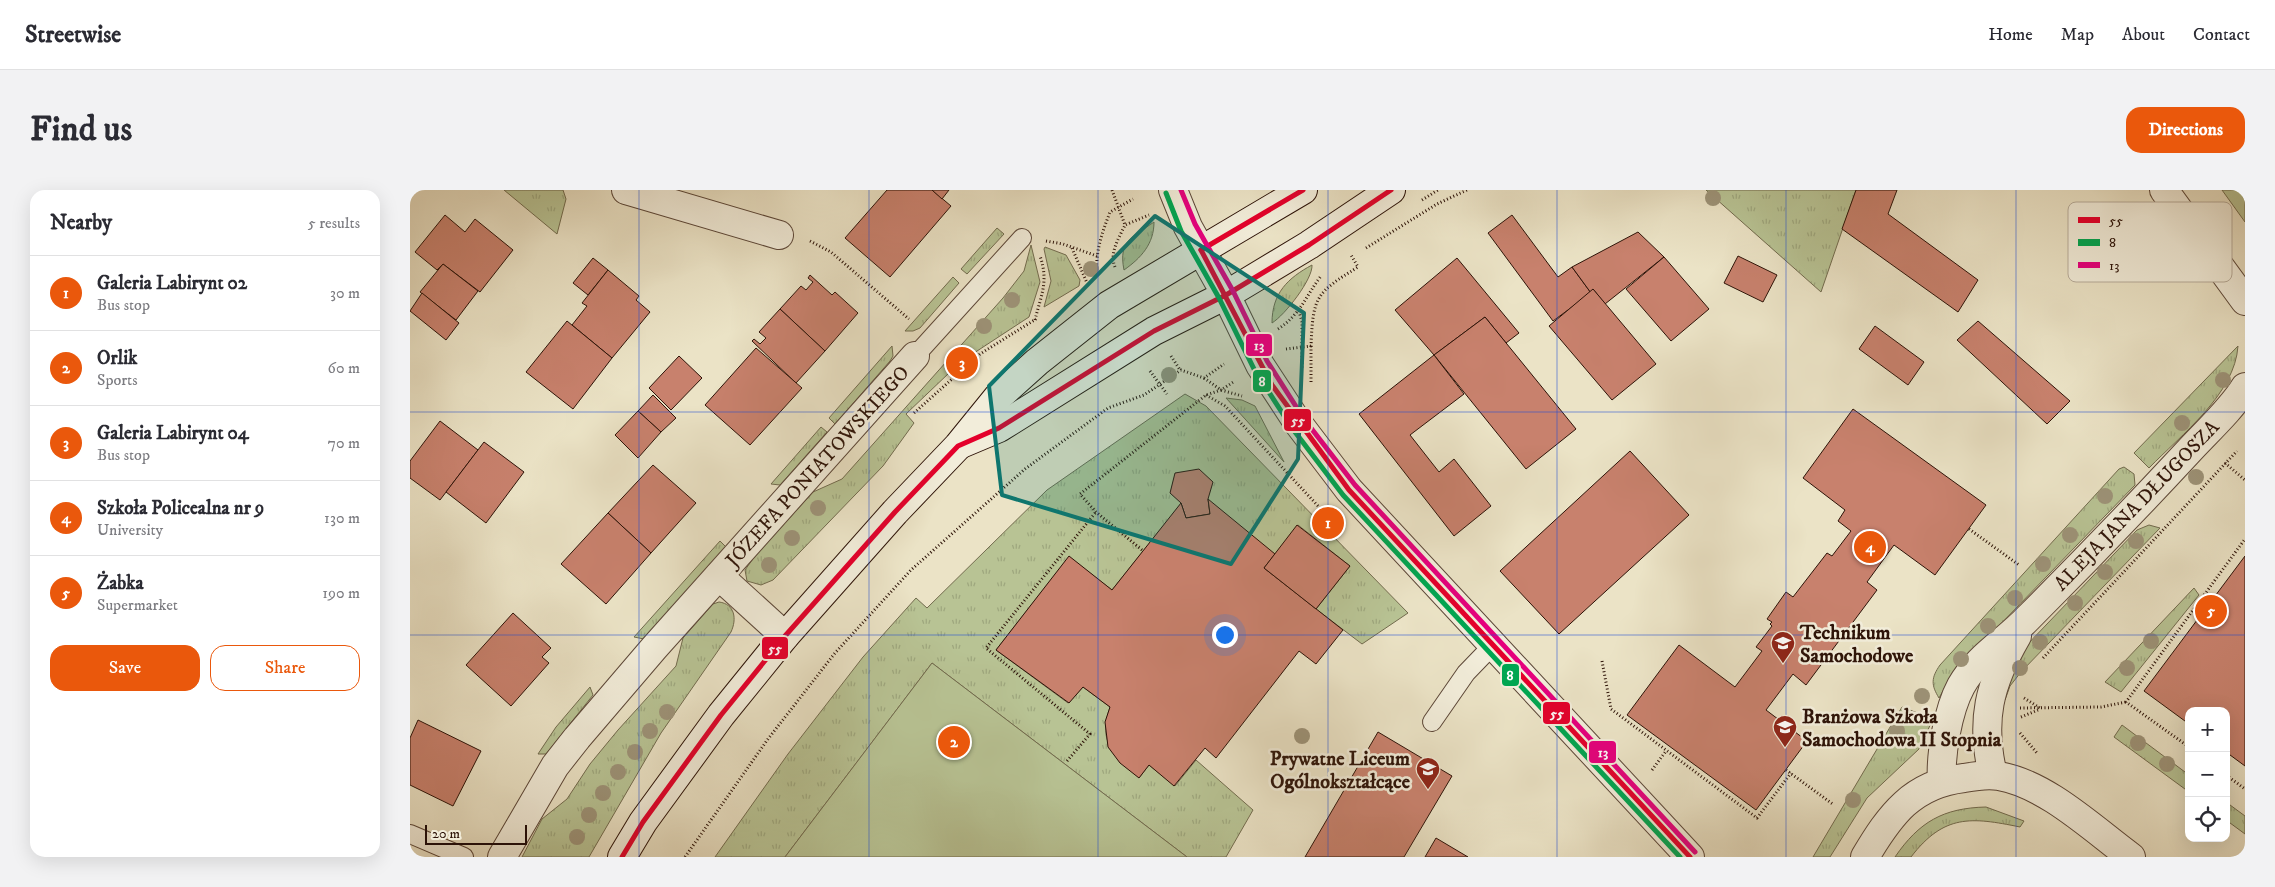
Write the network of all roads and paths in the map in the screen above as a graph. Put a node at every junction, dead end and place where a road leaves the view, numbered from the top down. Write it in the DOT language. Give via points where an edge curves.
graph roads {
  1 [pos="626,190"];
  2 [pos="1112,190"];
  3 [pos="1173,190"];
  4 [pos="1303,190"];
  5 [pos="1391,190"];
  6 [pos="1467,190"];
  7 [pos="2164,190"];
  8 [pos="1134,199"];
  9 [pos="2173,202"];
  10 [pos="1119,208"];
  11 [pos="1154,213"];
  12 [pos="1125,225"];
  13 [pos="779,235"];
  14 [pos="1030,241"];
  15 [pos="1072,248"];
  16 [pos="1201,250"];
  17 [pos="831,252"];
  18 [pos="1097,256"];
  19 [pos="1352,257"];
  20 [pos="1326,271"];
  21 [pos="1118,274"];
  22 [pos="1098,279"];
  23 [pos="2231,282"];
  24 [pos="1088,286"];
  25 [pos="1226,295"];
  26 [pos="1317,300"];
  27 [pos="2245,301"];
  28 [pos="1042,316"];
  29 [pos="909,319"];
  30 [pos="1275,331"];
  31 [pos="1310,346"];
  32 [pos="1284,350"];
  33 [pos="1170,354"];
  34 [pos="914,356"];
  35 [pos="1228,361"];
  36 [pos="1149,368"];
  37 [pos="1180,370"];
  38 [pos="1240,378"];
  39 [pos="1311,382"];
  40 [pos="1161,385"];
  41 [pos="2245,388"];
  42 [pos="1167,394"];
  43 [pos="914,412"];
  44 [pos="958,446"];
  45 [pos="2238,449"];
  46 [pos="2226,463"];
  47 [pos="2245,480"];
  48 [pos="1096,512"];
  49 [pos="1969,530"];
  50 [pos="2245,539"];
  51 [pos="1142,550"];
  52 [pos="2019,565"];
  53 [pos="719,576"];
  54 [pos="2026,621"];
  55 [pos="784,636"];
  56 [pos="1493,645"];
  57 [pos="2042,659"];
  58 [pos="1602,660"];
  59 [pos="2126,702"];
  60 [pos="2017,708"];
  61 [pos="2041,708"];
  62 [pos="1432,722"];
  63 [pos="2019,730"];
  64 [pos="2185,744"];
  65 [pos="1666,751"];
  66 [pos="2041,756"];
  67 [pos="1067,761"];
  68 [pos="1786,770"];
  69 [pos="1791,773"];
  70 [pos="1993,775"];
  71 [pos="1648,776"];
  72 [pos="2230,778"];
  73 [pos="1942,782"];
  74 [pos="2245,789"];
  75 [pos="1834,805"];
  76 [pos="410,834"];
  77 [pos="1869,851"];
  78 [pos="464,857"];
  79 [pos="502,857"];
  80 [pos="622,857"];
  81 [pos="685,857"];
  82 [pos="1690,857"];
  83 [pos="2131,857"];
  1 -- 13 [label="street"];
  2 -- 10 [label="path"];
  3 -- 16 [label="street"];
  4 -- 16 [label="street"];
  5 -- 25 [label="street"];
  6 -- 19 [label="path" via="1437,204"];
  7 -- 9 [label="street"];
  8 -- 10 [label="path"];
  10 -- 12 [label="path"];
  10 -- 18 [label="path" via="1110,212"];
  11 -- 12 [label="path"];
  12 -- 21 [label="path" via="1113,253 1112,260"];
  14 -- 15 [label="path" via="1045,240"];
  14 -- 34 [label="lane"];
  15 -- 18 [label="path"];
  15 -- 24 [label="path"];
  16 -- 25 [label="street"];
  16 -- 44 [label="street" via="1109,305 1037,362 997,398"];
  17 -- 29 [label="path"];
  18 -- 22 [label="path"];
  20 -- 30 [label="path" via="1309,291 1299,311"];
  23 -- 27 [label="street"];
  25 -- 44 [label="street" via="1154,331 999,428"];
  25 -- 56 [label="street" via="1260,365 1307,436 1349,490"];
  26 -- 31 [label="path" via="1312,312"];
  28 -- 43 [label="path" via="980,354"];
  31 -- 32 [label="path"];
  31 -- 39 [label="path"];
  33 -- 37 [label="path"];
  34 -- 53 [label="street, JÓZEFA PONIATOWSKIEGO"];
  35 -- 37 [label="path" via="1204,378"];
  36 -- 40 [label="path"];
  37 -- 40 [label="path"];
  38 -- 48 [label="path" via="1206,395 1080,494"];
  40 -- 42 [label="path"];
  40 -- 81 [label="path" via="1144,396 1108,408 1040,458 911,570 835,652 768,739"];
  41 -- 54 [label="street, ALEJA JANA DŁUGOSZA" via="2155,488"];
  44 -- 55 [label="street"];
  45 -- 46 [label="path"];
  46 -- 47 [label="path"];
  46 -- 57 [label="path"];
  48 -- 51 [label="path"];
  48 -- 67 [label="path" via="986,648 1090,734"];
  49 -- 52 [label="path"];
  50 -- 59 [label="path"];
  53 -- 55 [label="street, JÓZEFA PONIATOWSKIEGO"];
  53 -- 79 [label="street, JÓZEFA PONIATOWSKIEGO" via="555,766"];
  54 -- 70 [label="street, ALEJA JANA DŁUGOSZA" via="2003,660 1992,687 1986,716"];
  54 -- 73 [label="street, ALEJA JANA DŁUGOSZA" via="1984,658 1960,687 1946,735"];
  55 -- 80 [label="street" via="721,715 643,822"];
  56 -- 62 [label="lane" via="1466,673"];
  56 -- 82 [label="street"];
  58 -- 65 [label="path" via="1611,709"];
  59 -- 61 [label="path" via="2101,707"];
  59 -- 64 [label="path"];
  60 -- 61 [label="path"];
  60 -- 61 [label="path" via="2017,719"];
  60 -- 61 [label="path" via="2019,695"];
  63 -- 66 [label="path"];
  65 -- 69 [label="path" via="1757,818"];
  65 -- 71 [label="path"];
  68 -- 69 [label="path"];
  69 -- 75 [label="path"];
  70 -- 73 [label="street"];
  70 -- 83 [label="street" via="2027,785 2060,804"];
  72 -- 74 [label="path"];
  73 -- 77 [label="street" via="1907,800"];
  76 -- 78 [label="lane"];
}
